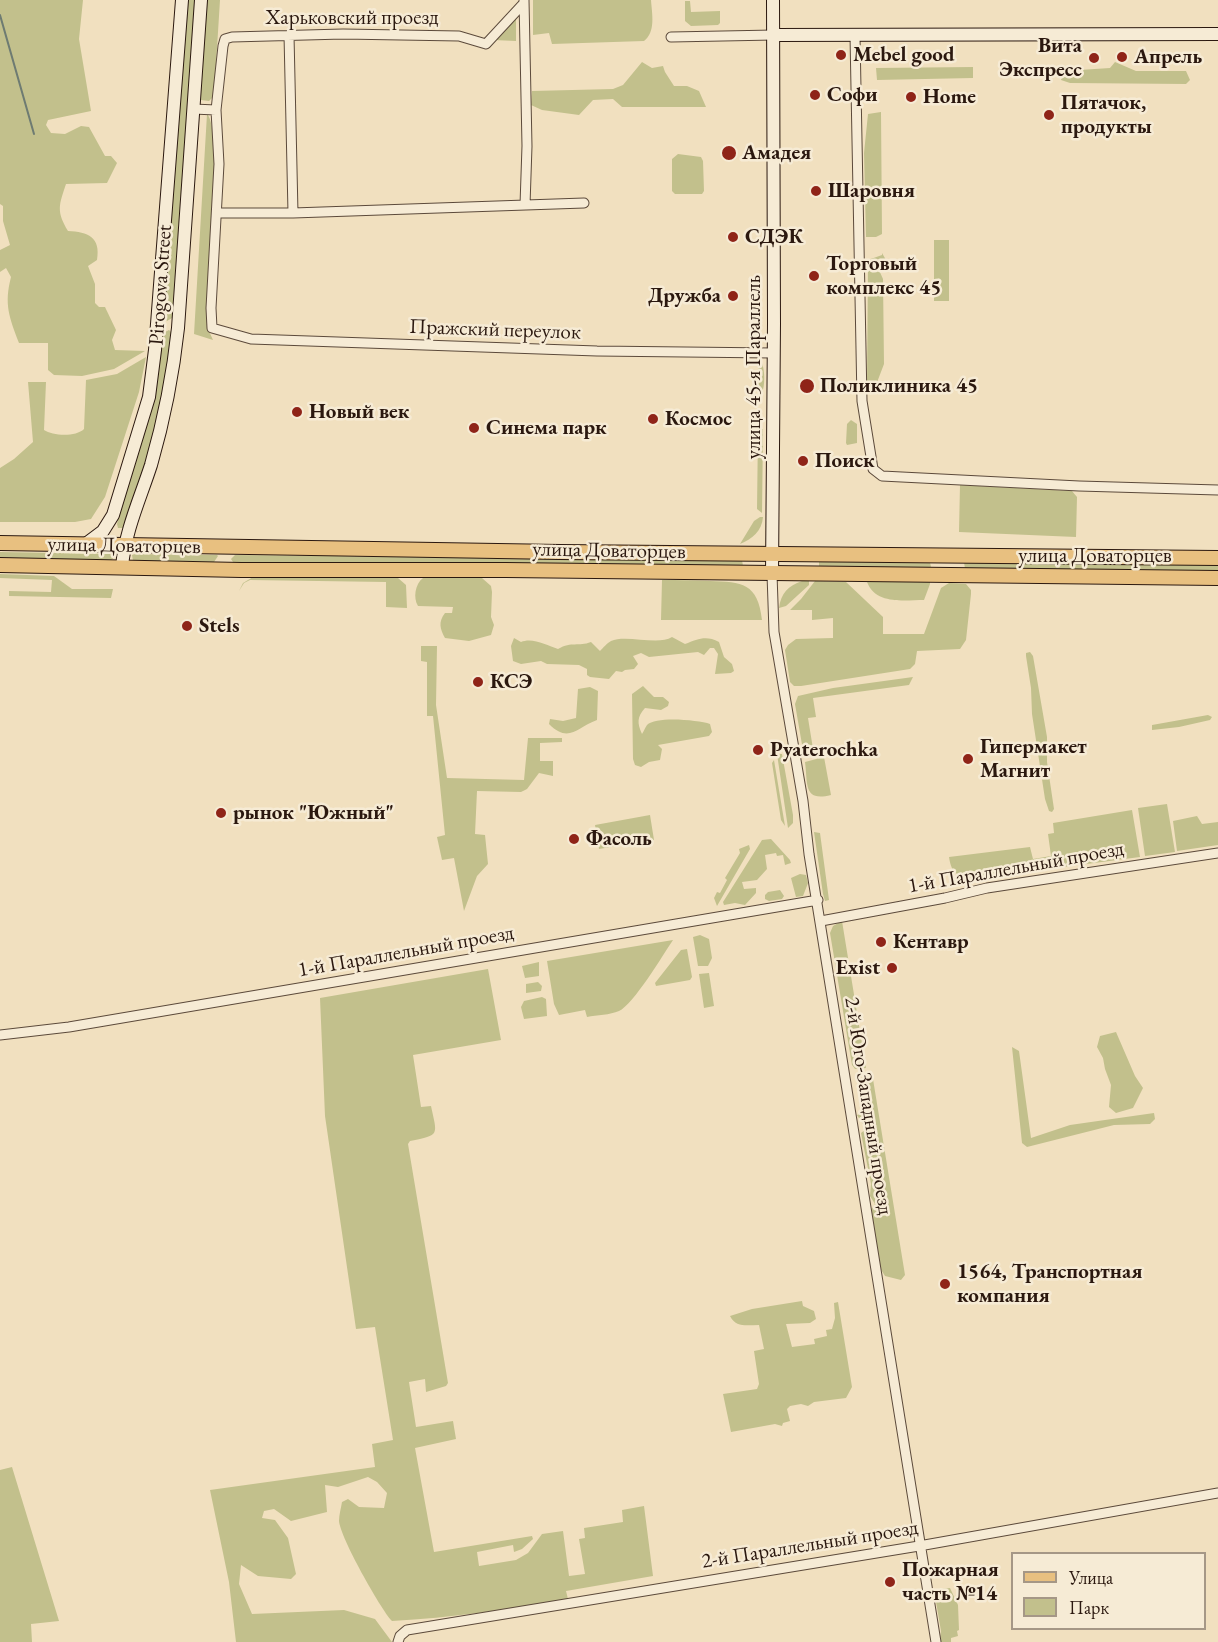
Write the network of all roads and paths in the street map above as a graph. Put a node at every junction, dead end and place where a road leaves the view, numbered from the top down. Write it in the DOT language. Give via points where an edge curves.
graph roads {
  1 [pos="182,0"];
  2 [pos="201,0"];
  3 [pos="773,0"];
  4 [pos="524,1"];
  5 [pos="1218,34"];
  6 [pos="289,35"];
  7 [pos="774,35"];
  8 [pos="855,36"];
  9 [pos="671,37"];
  10 [pos="193,109"];
  11 [pos="216,110"];
  12 [pos="584,203"];
  13 [pos="525,205"];
  14 [pos="217,213"];
  15 [pos="293,213"];
  16 [pos="157,327"];
  17 [pos="178,328"];
  18 [pos="773,353"];
  19 [pos="1218,490"];
  20 [pos="0,543"];
  21 [pos="87,543"];
  22 [pos="124,544"];
  23 [pos="772,555"];
  24 [pos="1218,558"];
  25 [pos="0,565"];
  26 [pos="122,567"];
  27 [pos="772,574"];
  28 [pos="1218,578"];
  29 [pos="1218,853"];
  30 [pos="818,900"];
  31 [pos="821,921"];
  32 [pos="0,1035"];
  33 [pos="1218,1493"];
  34 [pos="920,1546"];
  35 [pos="398,1642"];
  36 [pos="936,1642"];
  1 -- 16 [label="main road, Pirogova Street"];
  2 -- 10 [label="main road, Pirogova Street"];
  3 -- 7 [label="main road, улица 45-я Параллель"];
  4 -- 6 [label="street, Харьковский проезд" via="486,44 459,36"];
  4 -- 13 [label="street"];
  5 -- 8 [label="main road"];
  6 -- 11 [label="street, Харьковский проезд" via="225,39"];
  6 -- 15 [label="street"];
  7 -- 8 [label="main road"];
  7 -- 9 [label="street"];
  7 -- 18 [label="main road, улица 45-я Параллель"];
  8 -- 19 [label="street" via="862,401 873,469 882,476"];
  10 -- 11 [label="street"];
  10 -- 17 [label="main road, Pirogova Street"];
  11 -- 14 [label="street"];
  12 -- 13 [label="street"];
  13 -- 15 [label="street"];
  14 -- 15 [label="street"];
  14 -- 18 [label="street, Пражский переулок" via="211,321 216,331 251,339 357,344"];
  16 -- 17 [label="main road"];
  16 -- 21 [label="main road, Pirogova Street" via="149,397 114,515 103,531"];
  17 -- 22 [label="main road, Pirogova Street" via="165,413"];
  18 -- 23 [label="main road, улица 45-я Параллель"];
  20 -- 21 [label="main road, улица Доваторцев"];
  21 -- 22 [label="main road, улица Доваторцев"];
  22 -- 23 [label="main road, улица Доваторцев"];
  22 -- 26 [label="main road, Pirogova Street"];
  23 -- 24 [label="main road, улица Доваторцев"];
  23 -- 27 [label="main road, улица 45-я Параллель"];
  25 -- 26 [label="main road, улица Доваторцев"];
  26 -- 27 [label="main road, улица Доваторцев"];
  27 -- 28 [label="main road, улица Доваторцев"];
  27 -- 30 [label="street, 2-й Юго-Западный проезд" via="774,632"];
  29 -- 31 [label="street, 1-й Параллельный проезд" via="987,888"];
  30 -- 31 [label="street, 2-й Юго-Западный проезд"];
  30 -- 32 [label="street, 1-й Параллельный проезд" via="69,1027"];
  31 -- 34 [label="street, 2-й Юго-Западный проезд"];
  33 -- 34 [label="street, 2-й Параллельный проезд"];
  34 -- 35 [label="street, 2-й Параллельный проезд" via="406,1630"];
  34 -- 36 [label="street, 2-й Юго-Западный проезд"];
}
